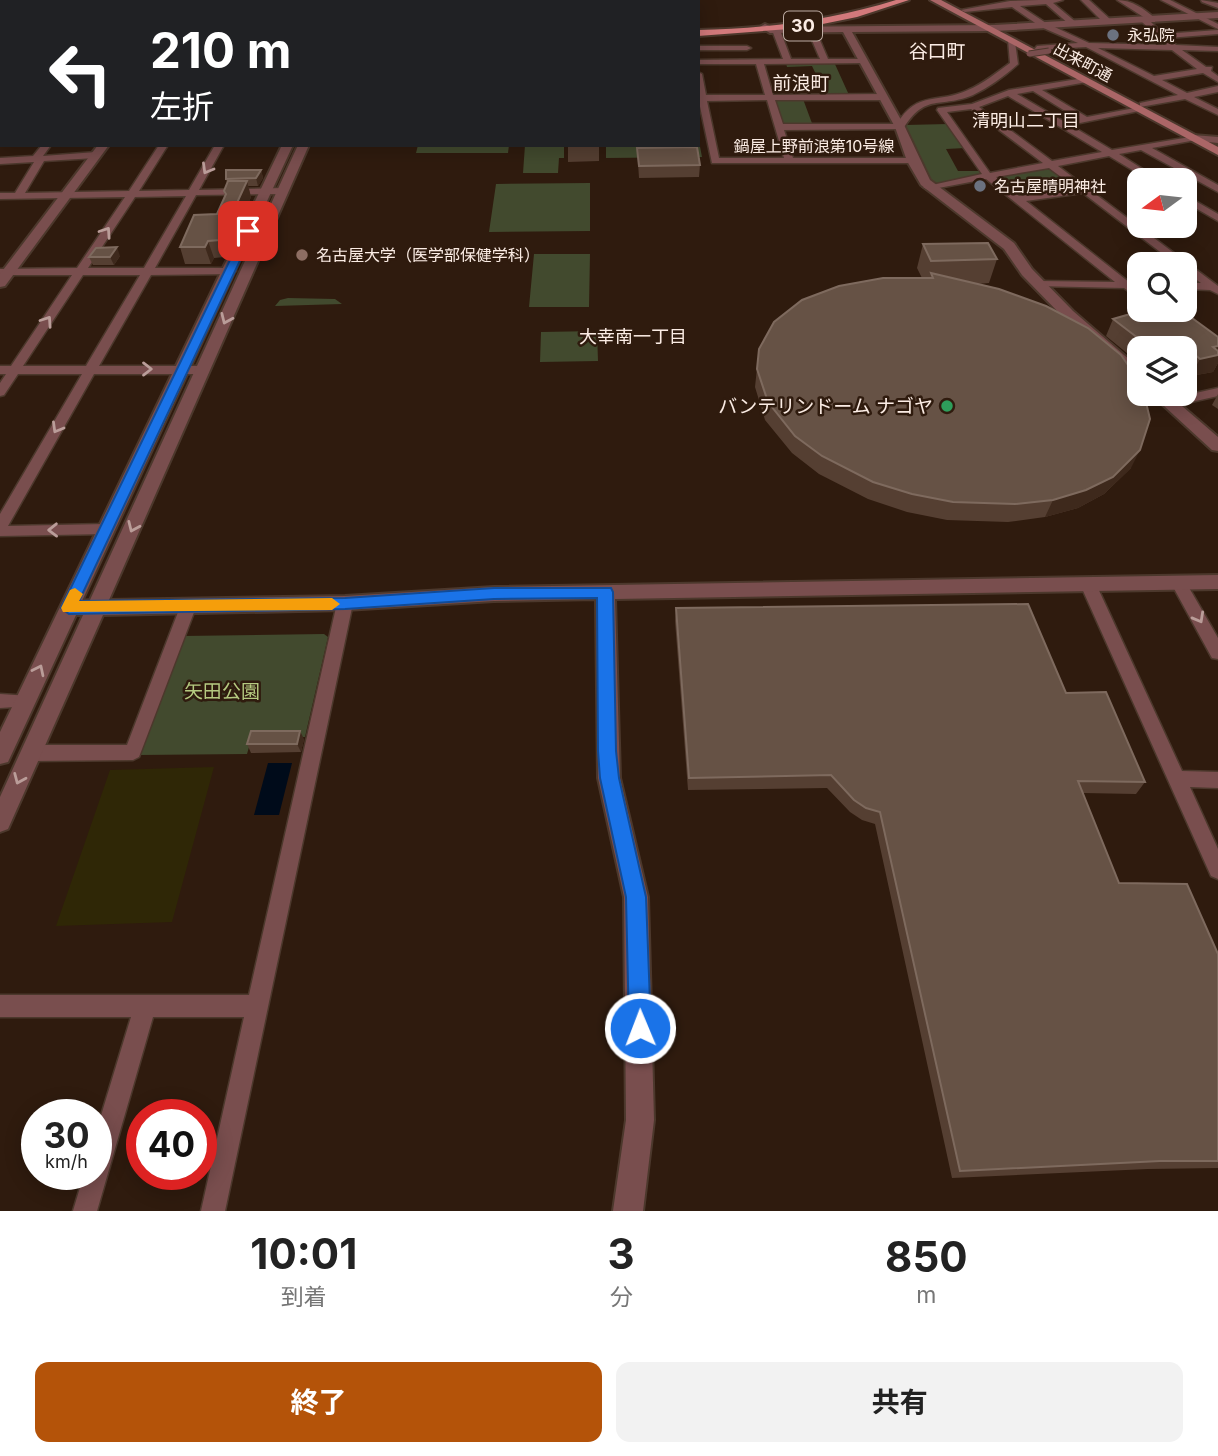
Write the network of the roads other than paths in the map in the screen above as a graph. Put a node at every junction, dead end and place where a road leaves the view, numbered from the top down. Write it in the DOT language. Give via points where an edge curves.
graph roads {
  1 [pos="895,0"];
  2 [pos="905,0"];
  3 [pos="934,0"];
  4 [pos="945,0"];
  5 [pos="1059,0"];
  6 [pos="1085,0"];
  7 [pos="1121,0"];
  8 [pos="1165,0"];
  9 [pos="1205,0"];
  10 [pos="1047,1"];
  11 [pos="1009,2"];
  12 [pos="1218,6"];
  13 [pos="965,10"];
  14 [pos="1218,15"];
  15 [pos="1198,18"];
  16 [pos="1148,20"];
  17 [pos="1108,22"];
  18 [pos="1073,23"];
  19 [pos="1046,25"];
  20 [pos="985,28"];
  21 [pos="999,28"];
  22 [pos="770,29"];
  23 [pos="846,30"];
  24 [pos="1218,30"];
  25 [pos="812,31"];
  26 [pos="700,32"];
  27 [pos="700,32"];
  28 [pos="743,32"];
  29 [pos="1162,36"];
  30 [pos="1011,42"];
  31 [pos="1085,46"];
  32 [pos="1174,47"];
  33 [pos="700,48"];
  34 [pos="747,48"];
  35 [pos="1218,49"];
  36 [pos="1033,51"];
  37 [pos="1049,51"];
  38 [pos="788,61"];
  39 [pos="825,61"];
  40 [pos="863,61"];
  41 [pos="700,62"];
  42 [pos="755,62"];
  43 [pos="1218,68"];
  44 [pos="1203,69"];
  45 [pos="1153,79"];
  46 [pos="1084,80"];
  47 [pos="1218,80"];
  48 [pos="700,84"];
  49 [pos="1035,89"];
  50 [pos="1218,89"];
  51 [pos="1009,93"];
  52 [pos="1186,96"];
  53 [pos="770,97"];
  54 [pos="813,97"];
  55 [pos="883,97"];
  56 [pos="703,98"];
  57 [pos="973,106"];
  58 [pos="817,107"];
  59 [pos="1141,108"];
  60 [pos="1218,112"];
  61 [pos="821,117"];
  62 [pos="1086,120"];
  63 [pos="1062,124"];
  64 [pos="780,127"];
  65 [pos="824,127"];
  66 [pos="900,127"];
  67 [pos="1193,138"];
  68 [pos="1215,141"];
  69 [pos="46,147"];
  70 [pos="163,147"];
  71 [pos="219,147"];
  72 [pos="287,147"];
  73 [pos="302,147"];
  74 [pos="1144,148"];
  75 [pos="100,150"];
  76 [pos="1218,152"];
  77 [pos="1111,154"];
  78 [pos="38,158"];
  79 [pos="0,161"];
  80 [pos="913,161"];
  81 [pos="790,162"];
  82 [pos="1052,164"];
  83 [pos="1135,168"];
  84 [pos="988,176"];
  85 [pos="928,187"];
  86 [pos="1218,189"];
  87 [pos="1086,190"];
  88 [pos="275,191"];
  89 [pos="132,193"];
  90 [pos="193,193"];
  91 [pos="19,195"];
  92 [pos="66,195"];
  93 [pos="1218,195"];
  94 [pos="0,196"];
  95 [pos="1197,199"];
  96 [pos="1017,200"];
  97 [pos="1197,206"];
  98 [pos="1127,214"];
  99 [pos="1119,216"];
  100 [pos="1218,218"];
  101 [pos="1167,252"];
  102 [pos="80,271"];
  103 [pos="148,271"];
  104 [pos="231,271"];
  105 [pos="4,272"];
  106 [pos="1197,274"];
  107 [pos="0,283"];
  108 [pos="1038,284"];
  109 [pos="1125,285"];
  110 [pos="1197,286"];
  111 [pos="1216,287"];
  112 [pos="1127,366"];
  113 [pos="91,369"];
  114 [pos="0,370"];
  115 [pos="14,370"];
  116 [pos="182,370"];
  117 [pos="203,370"];
  118 [pos="0,392"];
  119 [pos="1218,392"];
  120 [pos="1197,394"];
  121 [pos="1173,406"];
  122 [pos="1218,446"];
  123 [pos="0,529"];
  124 [pos="106,529"];
  125 [pos="1218,582"];
  126 [pos="1179,583"];
  127 [pos="1088,584"];
  128 [pos="605,592"];
  129 [pos="345,603"];
  130 [pos="97,607"];
  131 [pos="188,607"];
  132 [pos="69,608"];
  133 [pos="1218,653"];
  134 [pos="0,701"];
  135 [pos="24,701"];
  136 [pos="30,753"];
  137 [pos="0,754"];
  138 [pos="1177,779"];
  139 [pos="1218,780"];
  140 [pos="0,822"];
  141 [pos="1218,870"];
  142 [pos="0,1006"];
  143 [pos="145,1006"];
  144 [pos="257,1006"];
  145 [pos="112,1118"];
  146 [pos="91,1190"];
  147 [pos="85,1211"];
  148 [pos="213,1211"];
  149 [pos="628,1211"];
  1 -- 22 [label="main road, 30"];
  2 -- 22 [label="main road, 30" via="837,20"];
  3 -- 20 [label="main road, 出来町通"];
  4 -- 13 [label="main road, 出来町通"];
  5 -- 10 [label="street"];
  6 -- 17 [label="street"];
  7 -- 16 [label="street" via="1142,11"];
  8 -- 15 [label="street"];
  9 -- 12 [label="street"];
  10 -- 11 [label="street"];
  10 -- 18 [label="street"];
  11 -- 13 [label="street"];
  11 -- 19 [label="street"];
  13 -- 21 [label="main road, 出来町通"];
  14 -- 15 [label="street"];
  15 -- 16 [label="street"];
  15 -- 24 [label="street"];
  16 -- 17 [label="street"];
  16 -- 29 [label="street"];
  17 -- 18 [label="street"];
  18 -- 19 [label="street"];
  19 -- 21 [label="street"];
  19 -- 31 [label="street"];
  20 -- 21 [label="street"];
  20 -- 23 [label="street"];
  20 -- 30 [label="main road, 出来町通"];
  21 -- 36 [label="main road, 出来町通"];
  22 -- 25 [label="street"];
  22 -- 26 [label="main road, 30"];
  22 -- 28 [label="main road, 30"];
  22 -- 38 [label="street"];
  23 -- 25 [label="street"];
  23 -- 40 [label="street"];
  24 -- 29 [label="street"];
  25 -- 39 [label="street"];
  27 -- 28 [label="main road, 30"];
  28 -- 34 [label="street"];
  29 -- 32 [label="street"];
  30 -- 46 [label="main road, 出来町通"];
  30 -- 66 [label="street" via="1014,64 970,93 922,103 908,113"];
  31 -- 32 [label="street"];
  31 -- 36 [label="street"];
  31 -- 45 [label="street"];
  32 -- 35 [label="street"];
  32 -- 44 [label="street"];
  33 -- 34 [label="street"];
  34 -- 42 [label="street"];
  36 -- 37 [label="street, bridge"];
  36 -- 59 [label="main road, 出来町通"];
  38 -- 39 [label="street"];
  38 -- 42 [label="street"];
  39 -- 40 [label="street"];
  40 -- 55 [label="street"];
  41 -- 42 [label="street"];
  42 -- 53 [label="street"];
  43 -- 44 [label="street"];
  44 -- 45 [label="street"];
  44 -- 47 [label="street"];
  45 -- 52 [label="street"];
  46 -- 49 [label="street"];
  46 -- 59 [label="main road, 出来町通"];
  48 -- 56 [label="street"];
  49 -- 51 [label="street"];
  49 -- 62 [label="street"];
  50 -- 52 [label="street"];
  51 -- 57 [label="street"];
  51 -- 63 [label="street"];
  52 -- 59 [label="street"];
  52 -- 60 [label="street"];
  53 -- 54 [label="street"];
  53 -- 56 [label="street"];
  53 -- 64 [label="street"];
  54 -- 55 [label="street"];
  54 -- 58 [label="street"];
  55 -- 66 [label="street"];
  56 -- 81 [label="street, 鍋屋上野前浪第10号線" via="715,160"];
  57 -- 82 [label="street"];
  57 -- 84 [label="street" via="941,110"];
  59 -- 62 [label="street"];
  59 -- 67 [label="main road, 出来町通"];
  59 -- 68 [label="main road, 出来町通"];
  61 -- 65 [label="street"];
  62 -- 63 [label="street"];
  63 -- 77 [label="street"];
  64 -- 65 [label="street"];
  64 -- 81 [label="street"];
  65 -- 66 [label="street"];
  66 -- 80 [label="street"];
  67 -- 68 [label="street"];
  67 -- 74 [label="street"];
  67 -- 76 [label="main road, 出来町通"];
  69 -- 78 [label="street"];
  70 -- 89 [label="street"];
  71 -- 90 [label="street, one-way"];
  72 -- 88 [label="street"];
  73 -- 88 [label="street"];
  74 -- 77 [label="street"];
  74 -- 86 [label="street"];
  75 -- 78 [label="street"];
  75 -- 92 [label="street"];
  77 -- 82 [label="street"];
  77 -- 83 [label="street"];
  78 -- 79 [label="street"];
  78 -- 91 [label="street"];
  80 -- 81 [label="street, 鍋屋上野前浪第10号線"];
  80 -- 85 [label="street"];
  82 -- 84 [label="street"];
  82 -- 87 [label="street"];
  84 -- 85 [label="street"];
  84 -- 96 [label="street"];
  85 -- 108 [label="street" via="1009,246"];
  87 -- 96 [label="street"];
  87 -- 99 [label="street"];
  88 -- 90 [label="street"];
  88 -- 104 [label="street"];
  88 -- 117 [label="street, one-way"];
  89 -- 90 [label="street"];
  89 -- 92 [label="street"];
  102 -- 89 [label="street, one-way"];
  90 -- 103 [label="street"];
  91 -- 92 [label="street"];
  91 -- 94 [label="street"];
  92 -- 105 [label="street"];
  93 -- 95 [label="street"];
  96 -- 109 [label="street"];
  97 -- 100 [label="street"];
  98 -- 99 [label="street"];
  99 -- 101 [label="street"];
  102 -- 103 [label="street"];
  102 -- 105 [label="street"];
  115 -- 102 [label="street, one-way"];
  103 -- 104 [label="street"];
  103 -- 113 [label="street"];
  104 -- 116 [label="street"];
  105 -- 107 [label="street"];
  106 -- 111 [label="street"];
  108 -- 109 [label="street"];
  108 -- 112 [label="street"];
  110 -- 111 [label="street"];
  113 -- 115 [label="street"];
  113 -- 116 [label="street, one-way"];
  113 -- 123 [label="street, one-way"];
  114 -- 115 [label="street"];
  115 -- 118 [label="street"];
  116 -- 117 [label="street"];
  116 -- 124 [label="street"];
  117 -- 130 [label="street, one-way"];
  119 -- 120 [label="street"];
  121 -- 122 [label="street"];
  124 -- 123 [label="street, one-way"];
  124 -- 132 [label="street"];
  125 -- 126 [label="street"];
  126 -- 127 [label="street"];
  126 -- 133 [label="street, one-way"];
  127 -- 128 [label="street"];
  127 -- 138 [label="street"];
  128 -- 129 [label="street"];
  128 -- 149 [label="street" via="609,778 636,897 640,1120"];
  129 -- 131 [label="street"];
  129 -- 144 [label="street"];
  130 -- 131 [label="street"];
  130 -- 132 [label="street"];
  130 -- 136 [label="street"];
  131 -- 136 [label="street" via="133,752"];
  135 -- 132 [label="street, one-way"];
  134 -- 135 [label="street"];
  135 -- 137 [label="street"];
  136 -- 140 [label="street, one-way"];
  138 -- 139 [label="street"];
  138 -- 141 [label="street"];
  142 -- 143 [label="street"];
  143 -- 144 [label="street"];
  143 -- 145 [label="street"];
  144 -- 148 [label="street"];
  146 -- 147 [label="street"];
}
